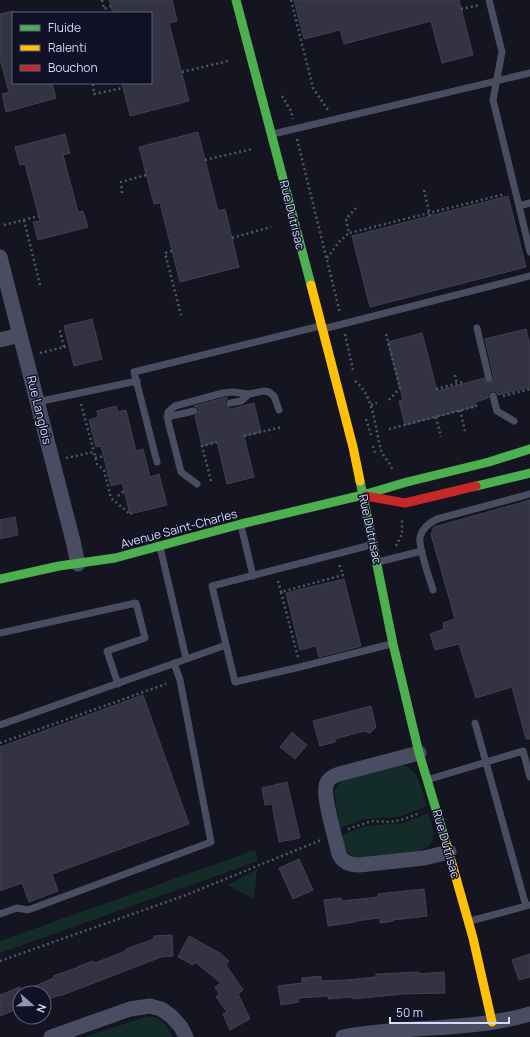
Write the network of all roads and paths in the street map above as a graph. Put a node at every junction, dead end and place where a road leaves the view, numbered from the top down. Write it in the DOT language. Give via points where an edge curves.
graph roads {
  1 [pos="102,0"];
  2 [pos="236,0"];
  3 [pos="291,0"];
  4 [pos="489,0"];
  5 [pos="478,5"];
  6 [pos="111,6"];
  7 [pos="461,10"];
  8 [pos="228,61"];
  9 [pos="182,72"];
  10 [pos="530,72"];
  11 [pos="495,81"];
  12 [pos="93,84"];
  13 [pos="123,88"];
  14 [pos="282,96"];
  15 [pos="334,119"];
  16 [pos="294,129"];
  17 [pos="271,134"];
  18 [pos="252,149"];
  19 [pos="205,160"];
  20 [pos="146,175"];
  21 [pos="424,190"];
  22 [pos="122,193"];
  23 [pos="507,194"];
  24 [pos="530,203"];
  25 [pos="519,206"];
  26 [pos="356,208"];
  27 [pos="429,214"];
  28 [pos="39,216"];
  29 [pos="24,220"];
  30 [pos="4,225"];
  31 [pos="271,227"];
  32 [pos="349,234"];
  33 [pos="232,238"];
  34 [pos="172,251"];
  35 [pos="530,252"];
  36 [pos="0,257"];
  37 [pos="326,258"];
  38 [pos="530,276"];
  39 [pos="40,286"];
  40 [pos="181,315"];
  41 [pos="343,324"];
  42 [pos="59,328"];
  43 [pos="321,328"];
  44 [pos="477,328"];
  45 [pos="386,334"];
  46 [pos="20,335"];
  47 [pos="0,340"];
  48 [pos="69,346"];
  49 [pos="64,347"];
  50 [pos="36,354"];
  51 [pos="455,375"];
  52 [pos="489,379"];
  53 [pos="137,381"];
  54 [pos="356,382"];
  55 [pos="463,382"];
  56 [pos="457,384"];
  57 [pos="358,389"];
  58 [pos="436,389"];
  59 [pos="530,389"];
  60 [pos="249,394"];
  61 [pos="497,396"];
  62 [pos="389,400"];
  63 [pos="37,402"];
  64 [pos="230,403"];
  65 [pos="377,403"];
  66 [pos="370,405"];
  67 [pos="476,406"];
  68 [pos="279,410"];
  69 [pos="460,410"];
  70 [pos="194,411"];
  71 [pos="83,414"];
  72 [pos="366,416"];
  73 [pos="167,417"];
  74 [pos="436,417"];
  75 [pos="514,421"];
  76 [pos="282,427"];
  77 [pos="389,429"];
  78 [pos="465,431"];
  79 [pos="244,436"];
  80 [pos="371,436"];
  81 [pos="441,437"];
  82 [pos="217,442"];
  83 [pos="372,442"];
  84 [pos="530,449"];
  85 [pos="94,452"];
  86 [pos="375,453"];
  87 [pos="104,456"];
  88 [pos="63,458"];
  89 [pos="95,458"];
  90 [pos="157,462"];
  91 [pos="530,473"];
  92 [pos="391,474"];
  93 [pos="211,481"];
  94 [pos="197,484"];
  95 [pos="124,491"];
  96 [pos="530,494"];
  97 [pos="363,495"];
  98 [pos="118,496"];
  99 [pos="132,513"];
  100 [pos="400,516"];
  101 [pos="241,524"];
  102 [pos="373,545"];
  103 [pos="396,546"];
  104 [pos="160,547"];
  105 [pos="422,551"];
  106 [pos="377,562"];
  107 [pos="78,564"];
  108 [pos="343,575"];
  109 [pos="253,576"];
  110 [pos="0,579"];
  111 [pos="433,590"];
  112 [pos="0,633"];
  113 [pos="393,644"];
  114 [pos="226,645"];
  115 [pos="186,658"];
  116 [pos="299,659"];
  117 [pos="174,663"];
  118 [pos="118,684"];
  119 [pos="166,684"];
  120 [pos="475,723"];
  121 [pos="0,725"];
  122 [pos="0,743"];
  123 [pos="419,753"];
  124 [pos="485,762"];
  125 [pos="530,777"];
  126 [pos="427,779"];
  127 [pos="422,812"];
  128 [pos="347,829"];
  129 [pos="327,837"];
  130 [pos="449,852"];
  131 [pos="528,906"];
  132 [pos="0,914"];
  133 [pos="468,922"];
  134 [pos="0,961"];
  135 [pos="530,1014"];
  136 [pos="492,1022"];
  137 [pos="52,1037"];
  138 [pos="186,1037"];
  139 [pos="343,1037"];
  1 -- 6 [label="path" via="104,9"];
  2 -- 17 [label="street, Rue Dutrisac"];
  3 -- 15 [label="path" via="313,88"];
  4 -- 11 [label="lane" via="502,52"];
  5 -- 7 [label="path"];
  8 -- 9 [label="path"];
  10 -- 11 [label="lane"];
  11 -- 15 [label="lane"];
  11 -- 25 [label="lane" via="492,100"];
  12 -- 13 [label="path" via="94,94"];
  14 -- 16 [label="path, Rue Dutrisac" via="291,111"];
  15 -- 16 [label="lane"];
  16 -- 17 [label="lane"];
  16 -- 37 [label="path, Rue Dutrisac"];
  17 -- 43 [label="street, Rue Dutrisac"];
  18 -- 19 [label="path"];
  20 -- 22 [label="path" via="121,182"];
  21 -- 27 [label="path"];
  23 -- 27 [label="path"];
  24 -- 25 [label="lane"];
  25 -- 35 [label="lane"];
  26 -- 32 [label="path" via="346,218"];
  27 -- 32 [label="path"];
  28 -- 29 [label="path"];
  29 -- 30 [label="path"];
  29 -- 39 [label="path"];
  31 -- 33 [label="path"];
  32 -- 37 [label="path"];
  34 -- 40 [label="path" via="165,253"];
  36 -- 46 [label="street, Rue Langlois"];
  37 -- 41 [label="path, Rue Dutrisac"];
  38 -- 41 [label="lane"];
  41 -- 43 [label="lane"];
  41 -- 54 [label="path, Rue Dutrisac"];
  42 -- 49 [label="path"];
  43 -- 53 [label="lane" via="134,372"];
  43 -- 97 [label="street, Rue Dutrisac" via="353,447"];
  44 -- 52 [label="lane"];
  45 -- 62 [label="path" via="400,388"];
  46 -- 47 [label="street"];
  46 -- 63 [label="street, Rue Langlois"];
  48 -- 49 [label="path"];
  49 -- 50 [label="path"];
  51 -- 56 [label="path"];
  53 -- 63 [label="lane"];
  53 -- 90 [label="lane"];
  54 -- 57 [label="path, Rue Dutrisac"];
  54 -- 66 [label="path, Rue Dutrisac" via="363,387"];
  55 -- 56 [label="path"];
  56 -- 58 [label="path"];
  59 -- 61 [label="path"];
  60 -- 64 [label="lane"];
  60 -- 68 [label="lane" via="270,392"];
  60 -- 73 [label="lane" via="223,393 175,406 168,412"];
  61 -- 75 [label="lane" via="497,411"];
  63 -- 107 [label="street, Rue Langlois"];
  65 -- 66 [label="path"];
  66 -- 92 [label="path, Rue Dutrisac" via="382,452 391,467"];
  67 -- 69 [label="path"];
  69 -- 74 [label="path"];
  69 -- 78 [label="path"];
  70 -- 73 [label="lane"];
  71 -- 85 [label="path"];
  72 -- 80 [label="path"];
  73 -- 94 [label="lane" via="181,472"];
  74 -- 77 [label="path"];
  74 -- 81 [label="path"];
  76 -- 79 [label="path"];
  82 -- 93 [label="path" via="202,446"];
  83 -- 86 [label="path"];
  84 -- 97 [label="street, Avenue Saint-Charles"];
  85 -- 88 [label="path"];
  85 -- 89 [label="path"];
  87 -- 89 [label="path"];
  89 -- 99 [label="path" via="104,470 111,498"];
  91 -- 97 [label="street, Avenue Saint-Charles" via="405,503"];
  95 -- 98 [label="path"];
  96 -- 105 [label="lane" via="437,519 421,533"];
  97 -- 101 [label="street, Avenue Saint-Charles"];
  97 -- 102 [label="street, Rue Dutrisac"];
  100 -- 103 [label="path, Rue Dutrisac" via="402,529"];
  101 -- 104 [label="street, Avenue Saint-Charles"];
  101 -- 109 [label="lane"];
  102 -- 106 [label="street, Rue Dutrisac"];
  102 -- 109 [label="lane"];
  104 -- 107 [label="street, Avenue Saint-Charles"];
  104 -- 115 [label="lane"];
  105 -- 106 [label="lane"];
  105 -- 111 [label="lane"];
  106 -- 113 [label="street, Rue Dutrisac"];
  107 -- 110 [label="street, Avenue Saint-Charles"];
  108 -- 116 [label="path" via="311,586 281,592"];
  109 -- 114 [label="lane" via="212,586"];
  112 -- 118 [label="lane" via="136,603 145,638 107,651"];
  113 -- 114 [label="lane" via="235,682"];
  113 -- 123 [label="street, Rue Dutrisac"];
  114 -- 115 [label="lane"];
  115 -- 117 [label="lane"];
  117 -- 118 [label="lane"];
  117 -- 132 [label="lane" via="180,680 211,842 28,910 17,908"];
  118 -- 121 [label="lane"];
  119 -- 122 [label="path"];
  120 -- 124 [label="lane"];
  123 -- 126 [label="street, Rue Dutrisac"];
  123 -- 130 [label="street" via="330,778 326,786 326,797 339,854 344,862 359,865 424,858"];
  124 -- 125 [label="lane" via="524,752"];
  124 -- 126 [label="lane"];
  124 -- 131 [label="lane"];
  126 -- 130 [label="street, Rue Dutrisac"];
  127 -- 128 [label="path" via="401,820 372,821"];
  129 -- 134 [label="path" via="186,895"];
  130 -- 133 [label="street, Rue Dutrisac"];
  131 -- 133 [label="lane"];
  133 -- 136 [label="street, Rue Dutrisac"];
  135 -- 136 [label="street"];
  136 -- 139 [label="street"];
  137 -- 138 [label="street" via="130,1009 150,1006 161,1009 171,1016"];
}
